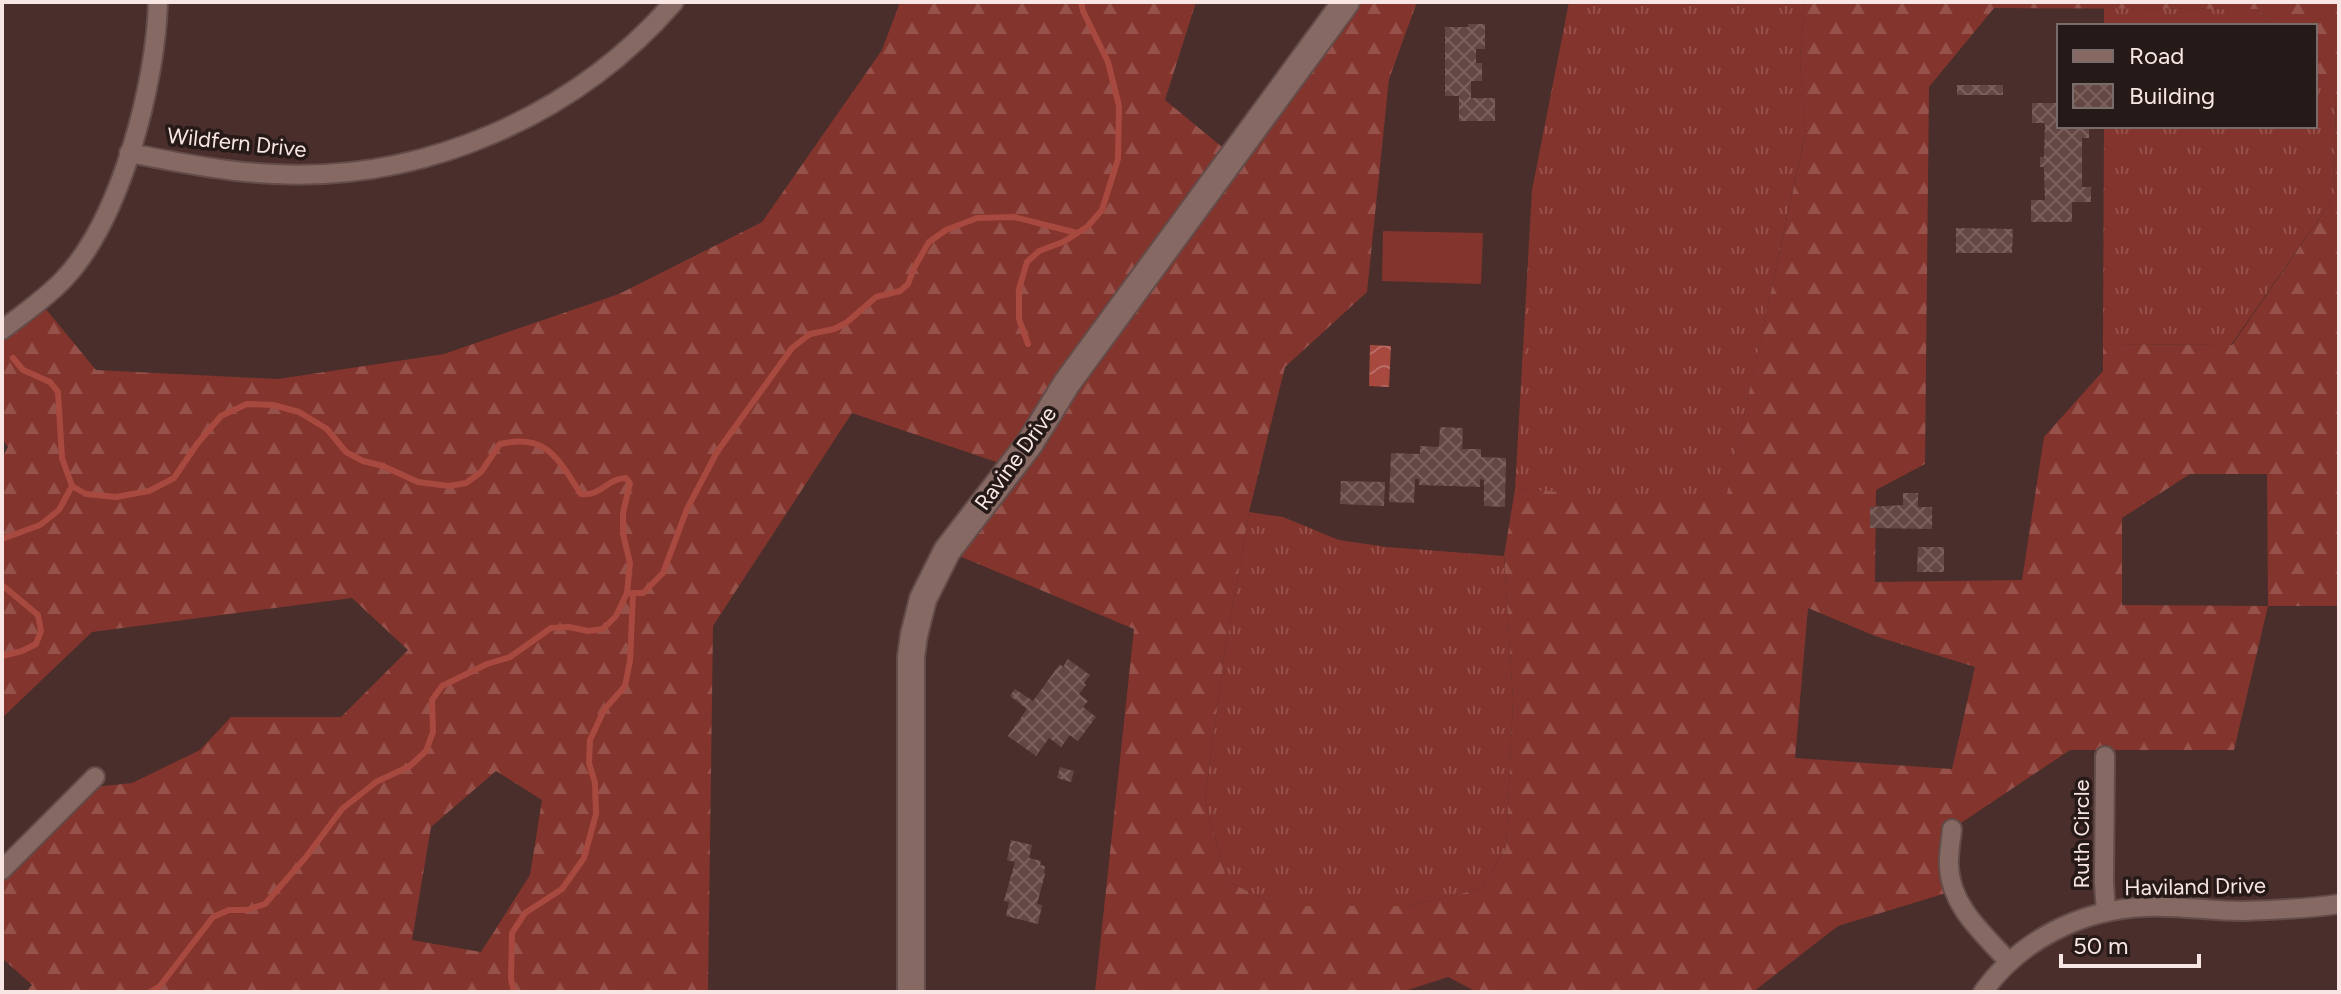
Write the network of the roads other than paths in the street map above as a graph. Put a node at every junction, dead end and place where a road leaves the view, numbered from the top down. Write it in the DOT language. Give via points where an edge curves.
graph roads {
  1 [pos="158,2"];
  2 [pos="674,2"];
  3 [pos="1346,2"];
  4 [pos="129,153"];
  5 [pos="3,327"];
  6 [pos="2105,756"];
  7 [pos="95,777"];
  8 [pos="1952,829"];
  9 [pos="2,870"];
  10 [pos="2339,904"];
  11 [pos="2106,911"];
  12 [pos="2009,962"];
  13 [pos="911,992"];
  14 [pos="1983,992"];
  1 -- 4 [label="street" via="154,52"];
  2 -- 4 [label="street, Wildfern Drive" via="604,68 556,102 445,152 330,174 206,167"];
  3 -- 13 [label="street, Ravine Drive" via="1067,383 930,581 911,657"];
  4 -- 5 [label="street" via="119,185 80,260 40,302"];
  6 -- 11 [label="street, Ruth Circle"];
  7 -- 9 [label="street"];
  8 -- 12 [label="street" via="1953,891 1972,922"];
  10 -- 11 [label="street, Haviland Drive" via="2241,911"];
  11 -- 12 [label="street, Haviland Drive" via="2053,931"];
  12 -- 14 [label="street, Haviland Drive"];
}
